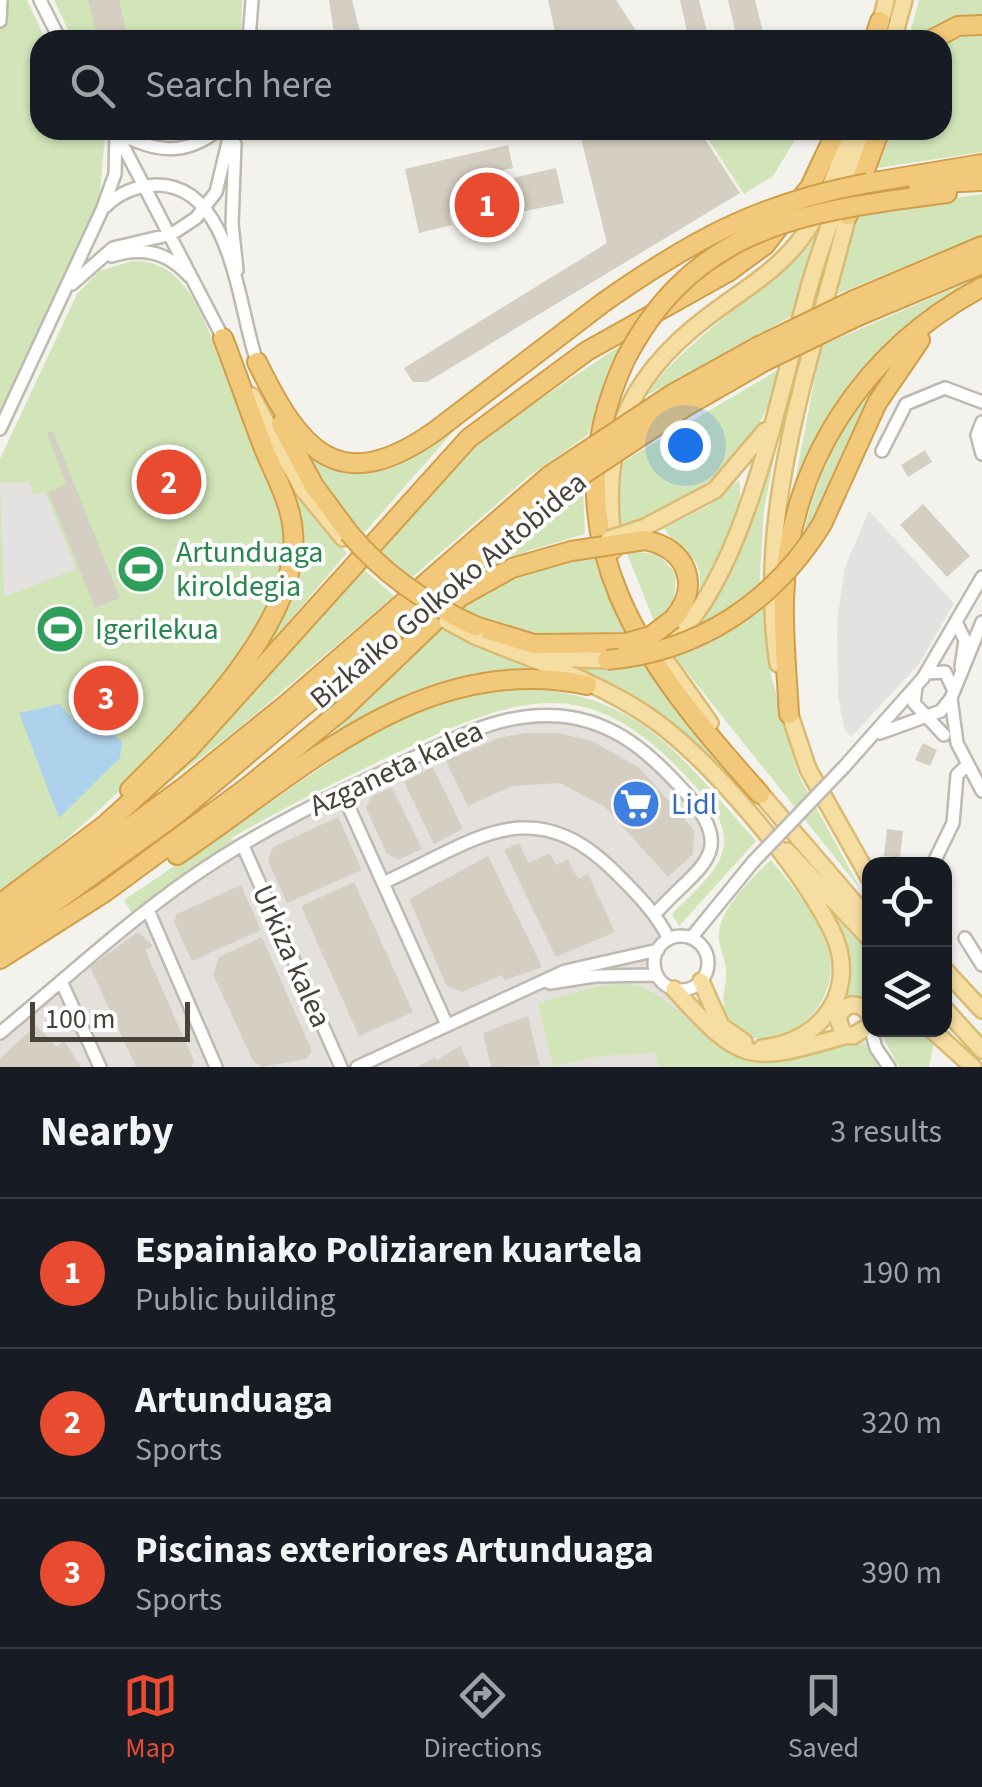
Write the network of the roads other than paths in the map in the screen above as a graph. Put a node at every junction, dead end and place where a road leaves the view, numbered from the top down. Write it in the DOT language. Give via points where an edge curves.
graph roads {
  1 [pos="1,0"];
  2 [pos="886,0"];
  3 [pos="904,0"];
  4 [pos="252,1"];
  5 [pos="42,2"];
  6 [pos="0,21"];
  7 [pos="982,25"];
  8 [pos="55,30"];
  9 [pos="250,30"];
  10 [pos="878,30"];
  11 [pos="896,30"];
  12 [pos="950,30"];
  13 [pos="115,140"];
  14 [pos="120,140"];
  15 [pos="137,140"];
  16 [pos="204,140"];
  17 [pos="230,140"];
  18 [pos="233,140"];
  19 [pos="832,140"];
  20 [pos="847,140"];
  21 [pos="863,140"];
  22 [pos="865,140"];
  23 [pos="876,140"];
  24 [pos="982,164"];
  25 [pos="982,182"];
  26 [pos="868,183"];
  27 [pos="146,186"];
  28 [pos="982,189"];
  29 [pos="206,207"];
  30 [pos="102,210"];
  31 [pos="848,215"];
  32 [pos="172,234"];
  33 [pos="982,246"];
  34 [pos="94,263"];
  35 [pos="982,264"];
  36 [pos="65,290"];
  37 [pos="982,290"];
  38 [pos="204,297"];
  39 [pos="604,302"];
  40 [pos="856,308"];
  41 [pos="244,319"];
  42 [pos="224,338"];
  43 [pos="257,362"];
  44 [pos="982,402"];
  45 [pos="775,416"];
  46 [pos="982,422"];
  47 [pos="0,428"];
  48 [pos="882,450"];
  49 [pos="982,454"];
  50 [pos="555,483"];
  51 [pos="645,534"];
  52 [pos="346,536"];
  53 [pos="373,540"];
  54 [pos="982,576"];
  55 [pos="956,622"];
  56 [pos="982,622"];
  57 [pos="676,627"];
  58 [pos="475,631"];
  59 [pos="514,652"];
  60 [pos="607,660"];
  61 [pos="926,674"];
  62 [pos="960,676"];
  63 [pos="586,685"];
  64 [pos="916,686"];
  65 [pos="952,695"];
  66 [pos="789,714"];
  67 [pos="924,719"];
  68 [pos="872,737"];
  69 [pos="958,743"];
  70 [pos="968,764"];
  71 [pos="728,791"];
  72 [pos="982,791"];
  73 [pos="342,792"];
  74 [pos="760,794"];
  75 [pos="242,846"];
  76 [pos="936,857"];
  77 [pos="862,865"];
  78 [pos="39,875"];
  79 [pos="383,882"];
  80 [pos="0,904"];
  81 [pos="148,910"];
  82 [pos="862,911"];
  83 [pos="655,914"];
  84 [pos="0,922"];
  85 [pos="862,931"];
  86 [pos="691,938"];
  87 [pos="965,938"];
  88 [pos="669,939"];
  89 [pos="658,950"];
  90 [pos="4,951"];
  91 [pos="982,965"];
  92 [pos="657,975"];
  93 [pos="952,978"];
  94 [pos="61,981"];
  95 [pos="701,981"];
  96 [pos="531,987"];
  97 [pos="674,989"];
  98 [pos="862,1010"];
  99 [pos="982,1010"];
  100 [pos="838,1018"];
  101 [pos="952,1019"];
  102 [pos="448,1025"];
  103 [pos="862,1031"];
  104 [pos="0,1033"];
  105 [pos="851,1036"];
  106 [pos="873,1037"];
  107 [pos="940,1037"];
  108 [pos="976,1044"];
  109 [pos="762,1048"];
  110 [pos="876,1048"];
  111 [pos="100,1067"];
  112 [pos="216,1067"];
  113 [pos="340,1067"];
  114 [pos="357,1067"];
  115 [pos="889,1067"];
  116 [pos="974,1067"];
  1 -- 6 [label="street"];
  2 -- 10 [label="main road"];
  3 -- 11 [label="main road"];
  4 -- 9 [label="street"];
  5 -- 8 [label="street"];
  7 -- 12 [label="highway"];
  13 -- 30 [label="street" via="115,174"];
  14 -- 27 [label="street"];
  15 -- 16 [label="street" via="163,151"];
  17 -- 29 [label="street"];
  18 -- 41 [label="street" via="232,224"];
  19 -- 53 [label="highway" via="810,187 764,246 520,397 451,456"];
  20 -- 74 [label="main road" via="800,242 644,378 614,441 614,554 631,606"];
  21 -- 45 [label="main road" via="813,274"];
  22 -- 31 [label="main road"];
  23 -- 31 [label="highway"];
  24 -- 26 [label="highway"];
  25 -- 26 [label="highway"];
  26 -- 39 [label="highway, bridge" via="786,200 741,218"];
  27 -- 29 [label="street" via="167,185"];
  27 -- 30 [label="street"];
  27 -- 32 [label="street"];
  28 -- 74 [label="highway, bridge" via="810,213 734,242 666,298 625,360 604,412 596,501 606,566 642,644"];
  29 -- 32 [label="street"];
  29 -- 41 [label="street" via="227,251"];
  30 -- 36 [label="street"];
  31 -- 66 [label="main road" via="797,409 773,541 772,615"];
  32 -- 34 [label="street" via="126,243"];
  32 -- 38 [label="street"];
  33 -- 40 [label="highway, Bizkaiko Golkoko Autobidea"];
  34 -- 36 [label="street"];
  34 -- 38 [label="street" via="131,251 157,253 183,270"];
  35 -- 40 [label="highway, Bizkaiko Golkoko Autobidea"];
  36 -- 47 [label="street"];
  37 -- 60 [label="highway, bridge" via="904,357 822,524 785,576 750,607 664,651"];
  37 -- 66 [label="highway" via="932,317 883,360 837,416 812,464 784,597"];
  38 -- 42 [label="street"];
  39 -- 43 [label="highway" via="434,432 380,462 341,463 303,441"];
  39 -- 53 [label="highway" via="482,410"];
  40 -- 50 [label="highway, Bizkaiko Golkoko Autobidea, bridge" via="679,400"];
  41 -- 43 [label="street"];
  42 -- 52 [label="main road" via="302,488"];
  42 -- 78 [label="highway" via="291,518 294,550 284,592 204,710"];
  43 -- 52 [label="highway" via="291,446"];
  44 -- 48 [label="street" via="945,388 906,404"];
  45 -- 51 [label="main road" via="715,490"];
  45 -- 57 [label="main road" via="724,568 698,614"];
  46 -- 49 [label="street"];
  50 -- 84 [label="highway, Bizkaiko Golkoko Autobidea" via="198,776"];
  50 -- 90 [label="highway, Bizkaiko Golkoko Autobidea" via="194,800"];
  51 -- 57 [label="highway" via="672,549 687,571 688,595"];
  51 -- 90 [label="highway, bridge" via="512,568 460,597 249,786 104,892"];
  52 -- 58 [label="highway, bridge"];
  53 -- 78 [label="highway" via="190,749"];
  54 -- 55 [label="street"];
  55 -- 61 [label="street"];
  55 -- 62 [label="street" via="964,640"];
  56 -- 62 [label="street"];
  57 -- 58 [label="highway, bridge" via="626,643 544,645"];
  57 -- 60 [label="main road, bridge"];
  58 -- 59 [label="main road"];
  59 -- 60 [label="main road" via="547,660"];
  59 -- 63 [label="main road"];
  61 -- 64 [label="street"];
  61 -- 65 [label="street" via="945,672"];
  62 -- 65 [label="street"];
  63 -- 71 [label="main road" via="654,720"];
  63 -- 90 [label="highway" via="488,681 399,707 128,888"];
  64 -- 67 [label="street" via="914,703"];
  64 -- 68 [label="street"];
  65 -- 67 [label="street"];
  65 -- 69 [label="street"];
  66 -- 77 [label="main road" via="808,770"];
  67 -- 68 [label="street"];
  67 -- 69 [label="street"];
  68 -- 86 [label="street, bridge" via="752,862"];
  69 -- 70 [label="street"];
  70 -- 72 [label="street"];
  70 -- 76 [label="street" via="958,775 953,823"];
  71 -- 85 [label="main road"];
  71 -- 109 [label="main road" via="813,900 839,956 841,985 829,1014 805,1037"];
  73 -- 75 [label="street, Azganeta kalea"];
  73 -- 79 [label="street"];
  73 -- 83 [label="street, Azganeta kalea" via="493,722 544,715 612,730 652,755 712,829 708,858"];
  74 -- 82 [label="main road"];
  75 -- 81 [label="street, Azganeta kalea"];
  75 -- 113 [label="street, Urkiza kalea"];
  78 -- 80 [label="highway"];
  79 -- 83 [label="street" via="504,829 540,826 578,840"];
  79 -- 102 [label="street"];
  81 -- 94 [label="street, Azganeta kalea"];
  81 -- 112 [label="street"];
  83 -- 88 [label="street"];
  86 -- 88 [label="street"];
  86 -- 95 [label="street" via="706,954"];
  87 -- 91 [label="street"];
  88 -- 89 [label="street"];
  89 -- 92 [label="street"];
  89 -- 96 [label="street" via="594,962"];
  92 -- 96 [label="street"];
  92 -- 97 [label="street"];
  93 -- 99 [label="main road"];
  94 -- 104 [label="street, Azganeta kalea"];
  94 -- 111 [label="street"];
  95 -- 97 [label="street"];
  95 -- 109 [label="main road" via="721,1026"];
  96 -- 102 [label="street"];
  97 -- 105 [label="main road" via="718,1039 750,1055 789,1055"];
  98 -- 100 [label="main road" via="852,1004"];
  100 -- 105 [label="main road"];
  100 -- 109 [label="main road" via="808,1041"];
  101 -- 108 [label="main road"];
  102 -- 114 [label="street"];
  103 -- 105 [label="main road"];
  105 -- 110 [label="street"];
  106 -- 110 [label="street"];
  107 -- 116 [label="main road"];
  110 -- 115 [label="street"];
}
